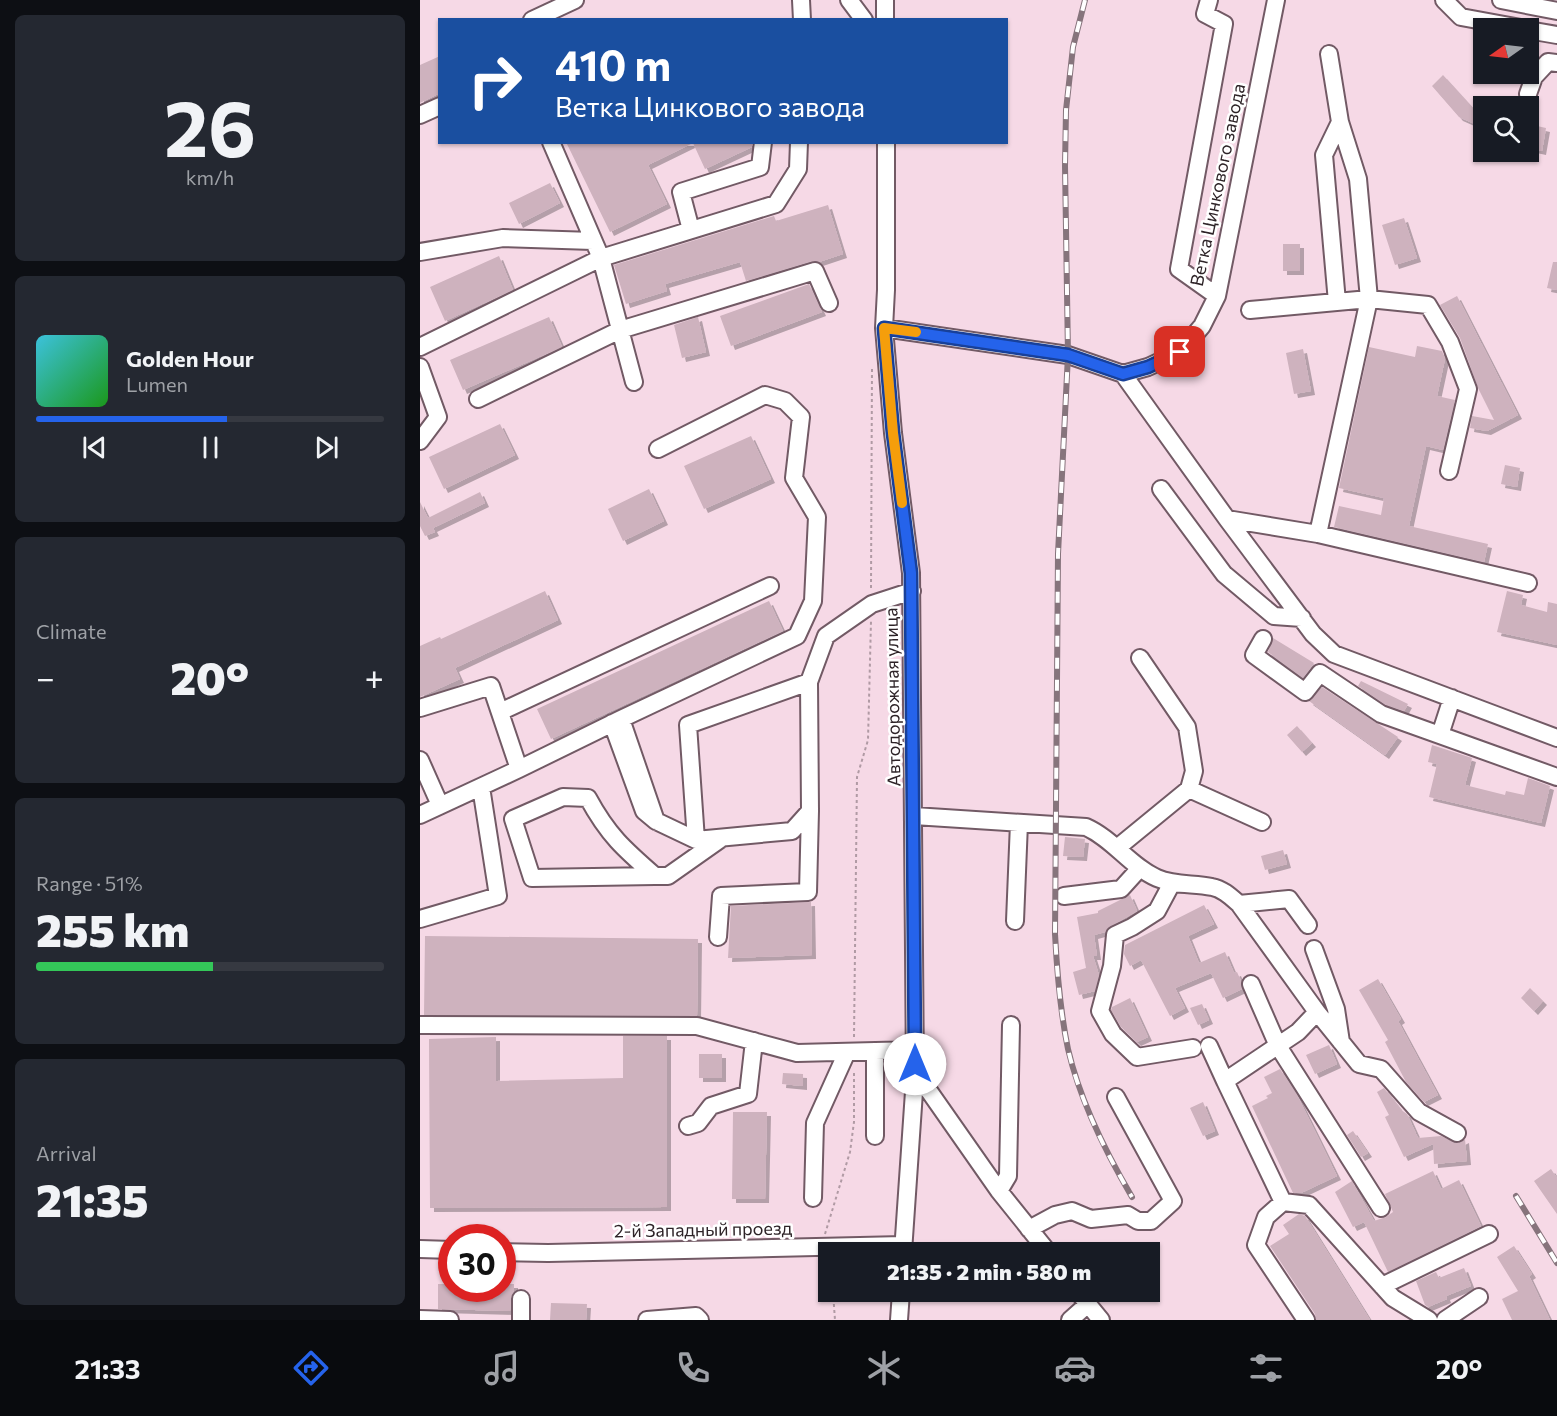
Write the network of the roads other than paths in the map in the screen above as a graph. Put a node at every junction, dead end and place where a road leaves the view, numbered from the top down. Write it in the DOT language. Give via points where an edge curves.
graph roads {
  1 [pos="575,0"];
  2 [pos="801,0"];
  3 [pos="849,0"];
  4 [pos="885,0"];
  5 [pos="1209,0"];
  6 [pos="1276,0"];
  7 [pos="1444,0"];
  8 [pos="1501,0"];
  9 [pos="1557,11"];
  10 [pos="536,18"];
  11 [pos="802,18"];
  12 [pos="862,18"];
  13 [pos="885,18"];
  14 [pos="1473,19"];
  15 [pos="1539,32"];
  16 [pos="1557,35"];
  17 [pos="1329,54"];
  18 [pos="1557,63"];
  19 [pos="1528,94"];
  20 [pos="438,107"];
  21 [pos="420,115"];
  22 [pos="1341,122"];
  23 [pos="552,144"];
  24 [pos="763,144"];
  25 [pos="799,144"];
  26 [pos="886,144"];
  27 [pos="691,230"];
  28 [pos="593,241"];
  29 [pos="420,252"];
  30 [pos="601,258"];
  31 [pos="1216,296"];
  32 [pos="1369,299"];
  33 [pos="1337,302"];
  34 [pos="829,303"];
  35 [pos="1250,310"];
  36 [pos="884,328"];
  37 [pos="620,330"];
  38 [pos="420,347"];
  39 [pos="420,366"];
  40 [pos="1123,374"];
  41 [pos="634,382"];
  42 [pos="478,399"];
  43 [pos="420,441"];
  44 [pos="658,449"];
  45 [pos="1449,471"];
  46 [pos="1161,489"];
  47 [pos="1227,519"];
  48 [pos="1318,534"];
  49 [pos="1528,583"];
  50 [pos="770,586"];
  51 [pos="912,591"];
  52 [pos="1302,618"];
  53 [pos="1263,639"];
  54 [pos="1140,658"];
  55 [pos="809,682"];
  56 [pos="1452,698"];
  57 [pos="420,708"];
  58 [pos="500,712"];
  59 [pos="617,721"];
  60 [pos="1440,735"];
  61 [pos="1557,738"];
  62 [pos="420,760"];
  63 [pos="519,769"];
  64 [pos="1557,777"];
  65 [pos="481,787"];
  66 [pos="1189,789"];
  67 [pos="440,805"];
  68 [pos="810,811"];
  69 [pos="420,815"];
  70 [pos="914,816"];
  71 [pos="1262,822"];
  72 [pos="1019,823"];
  73 [pos="722,838"];
  74 [pos="696,840"];
  75 [pos="1117,848"];
  76 [pos="1140,868"];
  77 [pos="655,876"];
  78 [pos="1172,883"];
  79 [pos="1064,896"];
  80 [pos="1239,904"];
  81 [pos="420,919"];
  82 [pos="1015,921"];
  83 [pos="1308,925"];
  84 [pos="718,937"];
  85 [pos="1314,949"];
  86 [pos="1251,984"];
  87 [pos="1317,1012"];
  88 [pos="420,1025"];
  89 [pos="1011,1025"];
  90 [pos="754,1041"];
  91 [pos="1341,1043"];
  92 [pos="1278,1046"];
  93 [pos="915,1050"];
  94 [pos="874,1051"];
  95 [pos="850,1052"];
  96 [pos="915,1077"];
  97 [pos="1226,1081"];
  98 [pos="1116,1097"];
  99 [pos="688,1126"];
  100 [pos="1458,1133"];
  101 [pos="875,1137"];
  102 [pos="999,1191"];
  103 [pos="813,1198"];
  104 [pos="1283,1202"];
  105 [pos="1381,1208"];
  106 [pos="1029,1229"];
  107 [pos="1489,1234"];
  108 [pos="903,1242"];
  109 [pos="1040,1242"];
  110 [pos="818,1247"];
  111 [pos="420,1249"];
  112 [pos="438,1250"];
  113 [pos="516,1253"];
  114 [pos="1382,1286"];
  115 [pos="1479,1297"];
  116 [pos="521,1299"];
  117 [pos="900,1302"];
  118 [pos="1081,1302"];
  119 [pos="1086,1302"];
  120 [pos="420,1319"];
  121 [pos="450,1320"];
  122 [pos="521,1320"];
  123 [pos="647,1320"];
  124 [pos="700,1320"];
  125 [pos="899,1320"];
  126 [pos="1070,1320"];
  127 [pos="1101,1320"];
  128 [pos="1306,1320"];
  129 [pos="1429,1320"];
  130 [pos="1445,1320"];
  1 -- 10 [label="street"];
  2 -- 11 [label="street"];
  3 -- 12 [label="street"];
  4 -- 13 [label="street"];
  5 -- 31 [label="street" via="1205,14 1224,24 1179,269"];
  6 -- 31 [label="street, Ветка Цинкового завода"];
  7 -- 14 [label="street" via="1461,17"];
  8 -- 9 [label="street"];
  15 -- 16 [label="street"];
  17 -- 22 [label="street"];
  18 -- 19 [label="street" via="1548,62 1541,69"];
  20 -- 21 [label="street"];
  22 -- 32 [label="street" via="1358,179"];
  22 -- 33 [label="street" via="1324,155"];
  23 -- 28 [label="street"];
  24 -- 27 [label="street" via="760,167 681,192"];
  25 -- 27 [label="street" via="798,169 776,204"];
  26 -- 36 [label="street, Автодорожная улица"];
  27 -- 30 [label="street"];
  28 -- 29 [label="street" via="503,238"];
  28 -- 30 [label="street"];
  30 -- 37 [label="street"];
  30 -- 38 [label="street"];
  31 -- 40 [label="street, Ветка Цинкового завода" via="1202,326 1180,352"];
  32 -- 33 [label="street"];
  32 -- 45 [label="street" via="1428,304 1450,342 1468,389"];
  32 -- 48 [label="street"];
  33 -- 35 [label="street"];
  34 -- 37 [label="street" via="815,272"];
  36 -- 40 [label="street" via="1068,355"];
  36 -- 51 [label="street, Автодорожная улица"];
  37 -- 41 [label="street"];
  37 -- 42 [label="street"];
  39 -- 43 [label="street" via="438,417"];
  40 -- 47 [label="street"];
  44 -- 59 [label="street" via="765,395 785,401 801,417 794,478 817,517 813,601 797,636"];
  46 -- 52 [label="street" via="1224,574 1274,616"];
  47 -- 48 [label="street"];
  47 -- 52 [label="street"];
  48 -- 49 [label="street"];
  50 -- 58 [label="street"];
  51 -- 55 [label="street" via="872,604 826,636"];
  51 -- 70 [label="street, Автодорожная улица"];
  52 -- 56 [label="street" via="1334,654"];
  53 -- 60 [label="street" via="1254,655 1305,692 1320,673 1380,714"];
  54 -- 66 [label="street" via="1187,727 1194,771"];
  55 -- 68 [label="street"];
  55 -- 74 [label="street" via="688,725"];
  56 -- 60 [label="street"];
  56 -- 61 [label="street"];
  57 -- 58 [label="street" via="491,686"];
  58 -- 63 [label="street"];
  59 -- 63 [label="street"];
  59 -- 74 [label="street" via="645,812"];
  60 -- 64 [label="street"];
  62 -- 67 [label="street"];
  63 -- 65 [label="street"];
  65 -- 67 [label="street"];
  65 -- 81 [label="street" via="498,896"];
  66 -- 71 [label="street"];
  66 -- 75 [label="street"];
  67 -- 69 [label="street"];
  68 -- 73 [label="street" via="792,831"];
  68 -- 84 [label="street" via="808,892 721,896"];
  70 -- 72 [label="street"];
  70 -- 93 [label="street, Автодорожная улица"];
  72 -- 75 [label="street" via="1086,826"];
  72 -- 82 [label="street"];
  73 -- 74 [label="street"];
  73 -- 77 [label="street" via="669,876"];
  75 -- 76 [label="street"];
  76 -- 78 [label="street"];
  76 -- 79 [label="street" via="1121,889"];
  77 -- 77 [label="street" via="532,878 513,819 563,797 588,798 615,841"];
  78 -- 80 [label="street" via="1214,887"];
  78 -- 97 [label="street" via="1157,911 1115,935 1112,966 1100,1011 1113,1034 1137,1057 1201,1047"];
  80 -- 83 [label="street" via="1289,899"];
  80 -- 87 [label="street"];
  85 -- 91 [label="street" via="1336,1009"];
  86 -- 92 [label="street"];
  87 -- 91 [label="street"];
  87 -- 92 [label="street"];
  88 -- 90 [label="street" via="697,1026"];
  89 -- 102 [label="street" via="1008,1176"];
  90 -- 95 [label="street" via="797,1053"];
  90 -- 99 [label="street" via="748,1094 711,1106 698,1124"];
  91 -- 100 [label="street" via="1359,1064 1381,1069 1419,1112"];
  92 -- 97 [label="street"];
  92 -- 105 [label="street"];
  93 -- 94 [label="street"];
  93 -- 96 [label="street, Автодорожная улица"];
  94 -- 95 [label="street"];
  94 -- 101 [label="street"];
  95 -- 103 [label="street" via="815,1122"];
  96 -- 102 [label="street"];
  96 -- 108 [label="street, Автодорожная улица"];
  97 -- 104 [label="street"];
  98 -- 106 [label="street" via="1173,1201 1151,1221 1138,1221 1128,1215 1091,1220 1072,1211"];
  102 -- 106 [label="street"];
  104 -- 114 [label="street" via="1309,1205"];
  104 -- 128 [label="street" via="1266,1217 1256,1245"];
  106 -- 109 [label="street"];
  107 -- 114 [label="street"];
  110 -- 113 [label="street, 2-й Западный проезд"];
  111 -- 112 [label="street"];
  114 -- 129 [label="street" via="1393,1298"];
  115 -- 130 [label="street"];
  116 -- 122 [label="street"];
  117 -- 125 [label="street"];
  118 -- 126 [label="street"];
  119 -- 127 [label="street"];
  120 -- 121 [label="street"];
  123 -- 124 [label="street" via="696,1316"];
}
